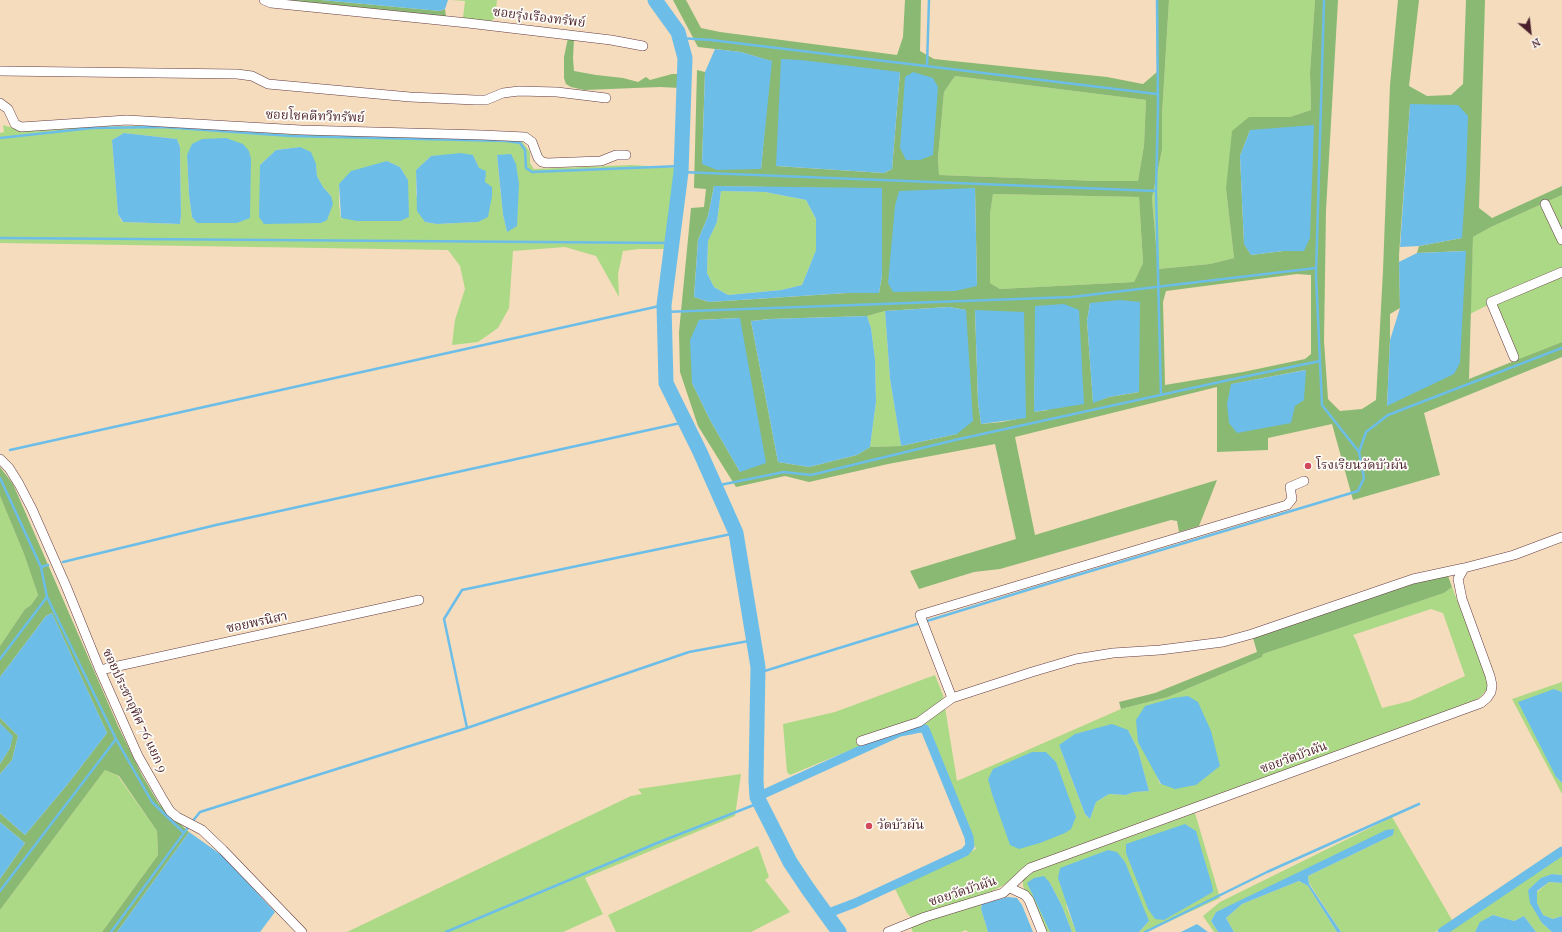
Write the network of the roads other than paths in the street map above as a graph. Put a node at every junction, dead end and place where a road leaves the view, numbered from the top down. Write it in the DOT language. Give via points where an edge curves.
graph roads {
  1 [pos="264,0"];
  2 [pos="643,46"];
  3 [pos="0,71"];
  4 [pos="606,98"];
  5 [pos="0,103"];
  6 [pos="626,155"];
  7 [pos="1545,204"];
  8 [pos="1562,240"];
  9 [pos="1562,272"];
  10 [pos="1514,357"];
  11 [pos="0,459"];
  12 [pos="1304,481"];
  13 [pos="1562,538"];
  14 [pos="1464,568"];
  15 [pos="419,600"];
  16 [pos="100,670"];
  17 [pos="952,698"];
  18 [pos="861,742"];
  19 [pos="1010,888"];
  20 [pos="302,932"];
  21 [pos="888,932"];
  22 [pos="1042,932"];
  1 -- 2 [label="street, ซอยรุ่งเรืองทรัพย์" via="271,3 468,23"];
  3 -- 4 [label="street" via="237,74 252,76 268,84 410,97 475,100 486,100 503,93 519,91 557,92"];
  5 -- 6 [label="street, ซอยโชคดีทวีทรัพย์" via="8,108 15,124 21,127 127,120 301,130 482,135 525,137 532,142 538,158 547,163 601,161 616,155"];
  7 -- 8 [label="street"];
  9 -- 10 [label="street" via="1491,302"];
  11 -- 16 [label="street, ซอยประชาอุทิศ 76 แยก 9" via="9,468 32,509"];
  12 -- 17 [label="street" via="1290,487 1292,501 1287,505 920,616"];
  13 -- 14 [label="street" via="1514,555"];
  14 -- 17 [label="street" via="1413,579 1223,642 1076,659"];
  14 -- 19 [label="street, ซอยวัดบัวผัน" via="1458,579 1459,588 1492,685 1491,692 1481,703 1030,868"];
  15 -- 16 [label="street, ซอยพรนิสา"];
  16 -- 20 [label="street, ซอยประชาอุทิศ 76 แยก 9" via="138,756 170,811 202,830 224,850"];
  17 -- 18 [label="street" via="918,722"];
  19 -- 21 [label="street, ซอยวัดบัวผัน" via="1004,893 925,917"];
  19 -- 22 [label="street" via="1025,895 1029,900"];
}
